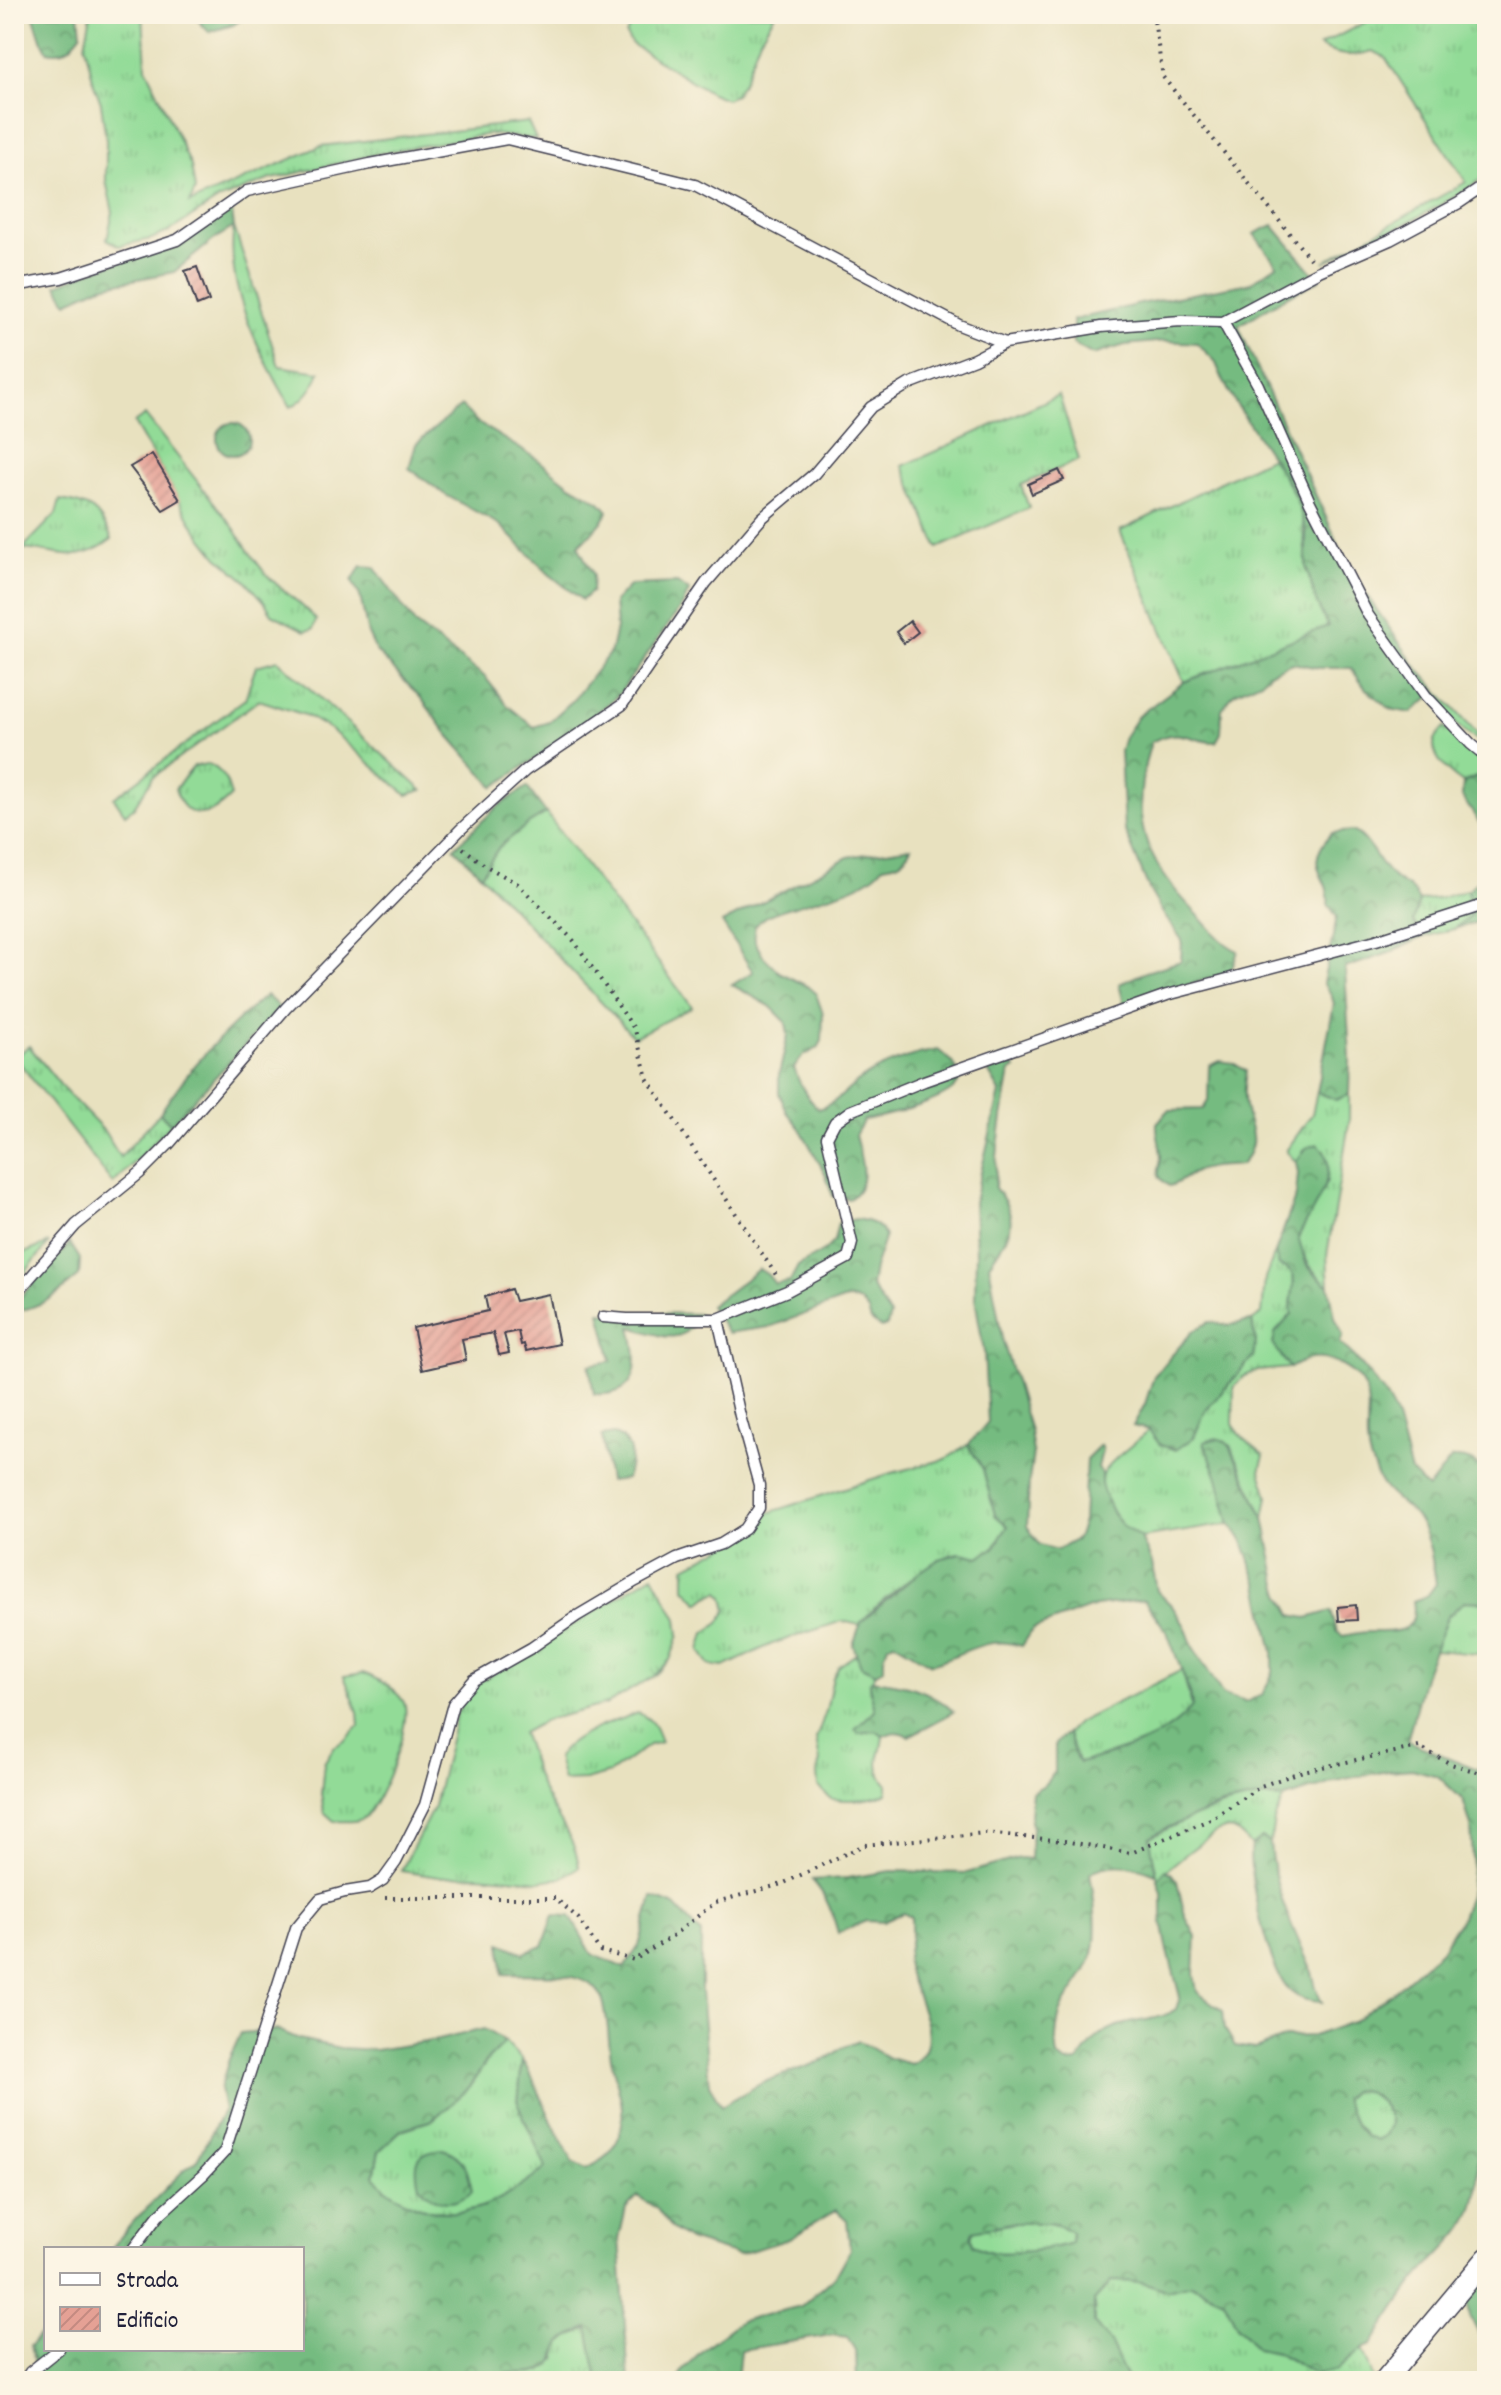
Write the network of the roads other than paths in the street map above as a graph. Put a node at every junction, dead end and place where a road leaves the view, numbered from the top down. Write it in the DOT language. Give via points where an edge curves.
graph roads {
  1 [pos="1487,184"];
  2 [pos="14,286"];
  3 [pos="1223,322"];
  4 [pos="1005,343"];
  5 [pos="1487,757"];
  6 [pos="1487,904"];
  7 [pos="14,1296"];
  8 [pos="603,1317"];
  9 [pos="718,1319"];
  10 [pos="135,2247"];
  11 [pos="1487,2258"];
  12 [pos="56,2351"];
  13 [pos="24,2381"];
  14 [pos="1384,2381"];
  1 -- 3 [label="lane" via="1390,240"];
  2 -- 4 [label="lane" via="61,278 177,240 247,191 507,139 695,185 959,325"];
  3 -- 4 [label="lane" via="1101,327"];
  3 -- 5 [label="lane" via="1368,615 1426,696"];
  4 -- 7 [label="lane" via="909,384 871,407 814,474 762,518 706,583 622,705 526,770 451,839 286,1008 169,1144 76,1225"];
  6 -- 9 [label="lane" via="1376,940 1167,995 850,1111 827,1137 852,1243 848,1258"];
  8 -- 9 [label="lane"];
  9 -- 10 [label="lane" via="759,1485 759,1508 745,1529 721,1544 677,1559 577,1616 474,1680 453,1704 425,1805 396,1862 370,1888 320,1899 296,1928 225,2151 158,2216"];
  11 -- 14 [label="street"];
  12 -- 13 [label="lane"];
}
